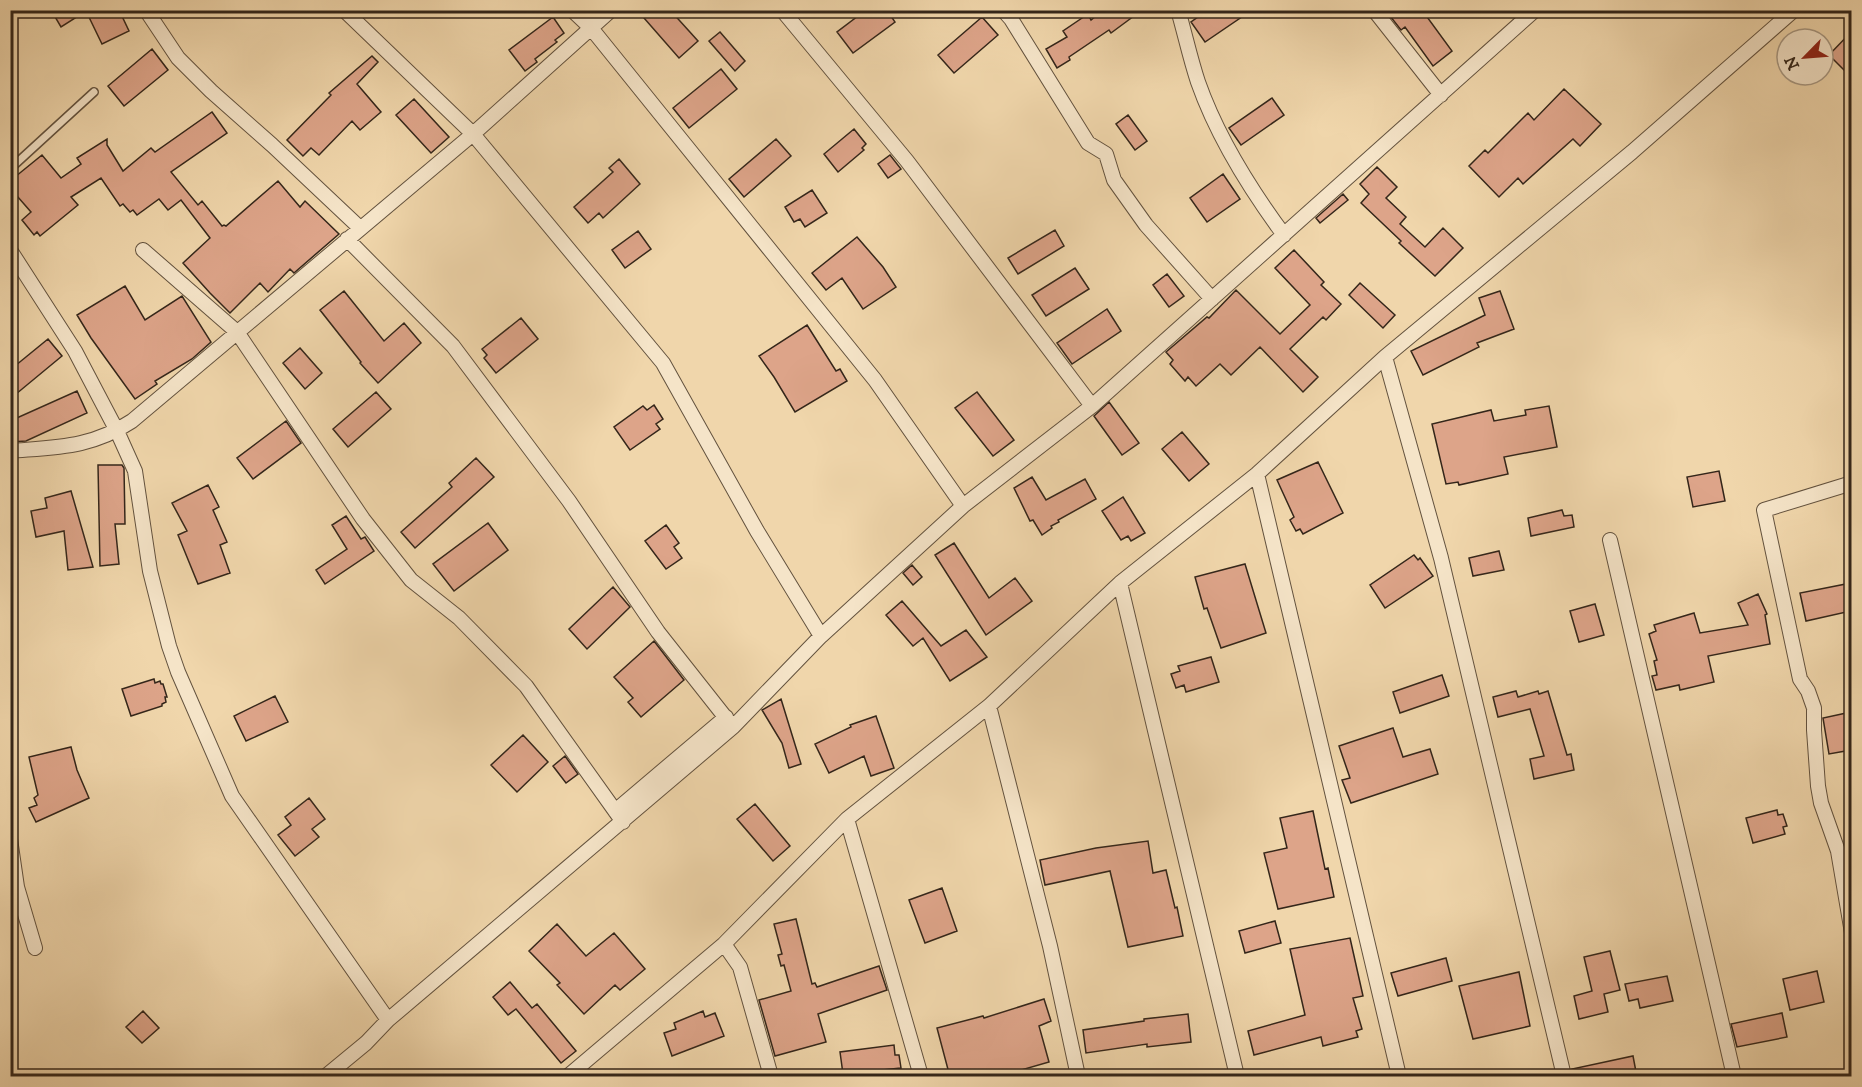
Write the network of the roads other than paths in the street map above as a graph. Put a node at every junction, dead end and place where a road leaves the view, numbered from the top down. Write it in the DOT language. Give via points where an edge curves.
graph roads {
  1 [pos="146,10"];
  2 [pos="344,10"];
  3 [pos="572,10"];
  4 [pos="611,10"];
  5 [pos="782,10"];
  6 [pos="1003,10"];
  7 [pos="1178,10"];
  8 [pos="1374,10"];
  9 [pos="1535,10"];
  10 [pos="1794,10"];
  11 [pos="591,28"];
  12 [pos="94,92"];
  13 [pos="1441,95"];
  14 [pos="473,134"];
  15 [pos="10,169"];
  16 [pos="360,228"];
  17 [pos="1284,235"];
  18 [pos="347,239"];
  19 [pos="10,250"];
  20 [pos="143,250"];
  21 [pos="1212,299"];
  22 [pos="237,332"];
  23 [pos="1385,357"];
  24 [pos="1092,406"];
  25 [pos="117,431"];
  26 [pos="10,451"];
  27 [pos="1257,474"];
  28 [pos="1851,483"];
  29 [pos="963,506"];
  30 [pos="1610,540"];
  31 [pos="1120,583"];
  32 [pos="821,636"];
  33 [pos="989,706"];
  34 [pos="730,722"];
  35 [pos="619,817"];
  36 [pos="847,819"];
  37 [pos="10,839"];
  38 [pos="1851,933"];
  39 [pos="724,944"];
  40 [pos="35,948"];
  41 [pos="388,1020"];
  42 [pos="326,1077"];
  43 [pos="568,1077"];
  44 [pos="771,1077"];
  45 [pos="921,1077"];
  46 [pos="1078,1077"];
  47 [pos="1237,1077"];
  48 [pos="1399,1077"];
  49 [pos="1564,1077"];
  50 [pos="1734,1077"];
  1 -- 16 [label="street" via="178,58"];
  2 -- 14 [label="street"];
  3 -- 11 [label="street"];
  4 -- 11 [label="street"];
  5 -- 24 [label="street" via="907,161"];
  6 -- 21 [label="street" via="1088,143 1106,154 1114,180 1146,225"];
  7 -- 17 [label="street" via="1198,83 1226,145 1258,201"];
  8 -- 13 [label="street"];
  9 -- 13 [label="street"];
  10 -- 23 [label="street" via="1632,152"];
  11 -- 14 [label="street"];
  11 -- 29 [label="street" via="875,380"];
  12 -- 15 [label="lane"];
  13 -- 17 [label="street"];
  14 -- 16 [label="street"];
  14 -- 32 [label="street" via="663,363"];
  16 -- 18 [label="street"];
  17 -- 21 [label="street"];
  18 -- 22 [label="street"];
  18 -- 34 [label="street" via="453,346 569,501 658,632"];
  19 -- 25 [label="street" via="75,351"];
  20 -- 22 [label="street"];
  21 -- 24 [label="street"];
  22 -- 25 [label="street"];
  22 -- 35 [label="street" via="363,519 411,580 459,618 525,686"];
  23 -- 27 [label="street"];
  23 -- 49 [label="street" via="1444,570"];
  24 -- 29 [label="street"];
  25 -- 26 [label="street" via="80,445"];
  25 -- 41 [label="street" via="135,471 150,571 169,646 232,796"];
  27 -- 31 [label="street"];
  27 -- 48 [label="street"];
  28 -- 38 [label="street" via="1764,510 1800,679 1814,708 1818,786 1838,851"];
  29 -- 32 [label="street"];
  30 -- 50 [label="street"];
  31 -- 33 [label="street"];
  31 -- 47 [label="street"];
  32 -- 34 [label="street"];
  33 -- 36 [label="street"];
  33 -- 46 [label="street" via="1050,946"];
  34 -- 35 [label="street"];
  35 -- 41 [label="street"];
  36 -- 39 [label="street"];
  36 -- 45 [label="street"];
  37 -- 40 [label="street" via="17,887"];
  39 -- 43 [label="street"];
  39 -- 44 [label="street" via="740,967"];
  41 -- 42 [label="street"];
}
